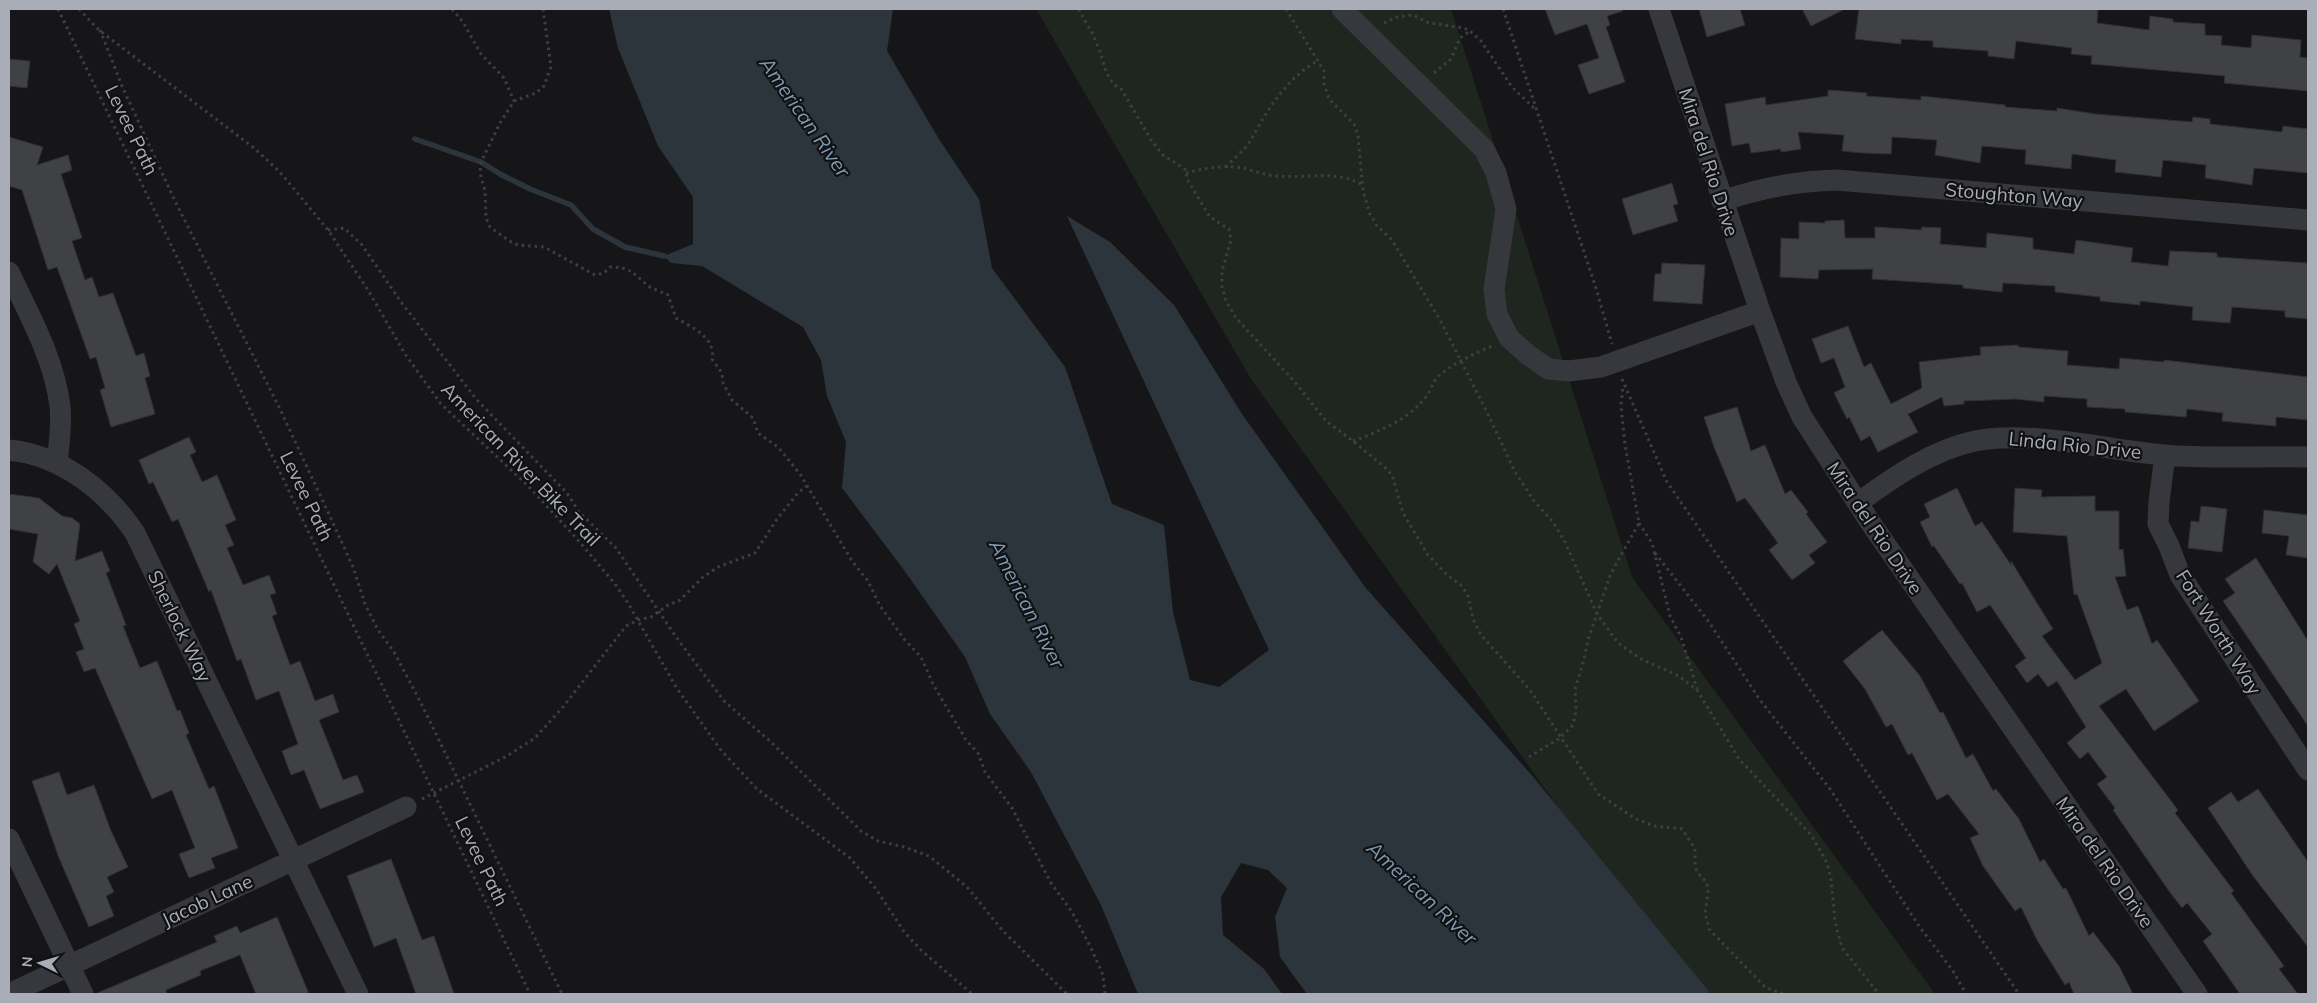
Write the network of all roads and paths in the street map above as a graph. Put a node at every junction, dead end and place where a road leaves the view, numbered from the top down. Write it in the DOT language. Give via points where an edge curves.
graph roads {
  1 [pos="58,9"];
  2 [pos="79,9"];
  3 [pos="452,9"];
  4 [pos="543,9"];
  5 [pos="1079,9"];
  6 [pos="1286,9"];
  7 [pos="1342,9"];
  8 [pos="1503,9"];
  9 [pos="1659,9"];
  10 [pos="100,30"];
  11 [pos="1470,31"];
  12 [pos="1368,35"];
  13 [pos="1319,60"];
  14 [pos="1418,84"];
  15 [pos="514,101"];
  16 [pos="1537,110"];
  17 [pos="1226,168"];
  18 [pos="1186,173"];
  19 [pos="1363,185"];
  20 [pos="1722,201"];
  21 [pos="2308,220"];
  22 [pos="328,230"];
  23 [pos="9,272"];
  24 [pos="1760,311"];
  25 [pos="1509,338"];
  26 [pos="1461,362"];
  27 [pos="1616,362"];
  28 [pos="1624,385"];
  29 [pos="1353,441"];
  30 [pos="9,450"];
  31 [pos="2165,455"];
  32 [pos="2308,457"];
  33 [pos="57,464"];
  34 [pos="806,486"];
  35 [pos="1858,503"];
  36 [pos="1639,523"];
  37 [pos="1655,553"];
  38 [pos="660,612"];
  39 [pos="1597,614"];
  40 [pos="638,620"];
  41 [pos="1697,690"];
  42 [pos="1560,738"];
  43 [pos="1529,757"];
  44 [pos="2308,770"];
  45 [pos="457,781"];
  46 [pos="434,793"];
  47 [pos="406,807"];
  48 [pos="9,839"];
  49 [pos="293,860"];
  50 [pos="70,965"];
  51 [pos="9,994"];
  52 [pos="83,994"];
  53 [pos="358,994"];
  54 [pos="530,994"];
  55 [pos="562,994"];
  56 [pos="972,994"];
  57 [pos="1067,994"];
  58 [pos="1105,994"];
  59 [pos="1783,994"];
  60 [pos="1879,994"];
  61 [pos="1966,994"];
  62 [pos="2019,994"];
  63 [pos="2197,994"];
  1 -- 46 [label="path, Levee Path"];
  2 -- 10 [label="path, American River Bike Trail"];
  3 -- 15 [label="path" via="481,54 504,78"];
  4 -- 15 [label="path" via="550,58 548,75 544,86 536,93"];
  5 -- 18 [label="path" via="1097,43 1104,70 1115,86 1122,90 1162,154"];
  6 -- 13 [label="path"];
  7 -- 12 [label="street"];
  8 -- 16 [label="path"];
  9 -- 20 [label="street, Mira del Rio Drive"];
  10 -- 22 [label="path, American River Bike Trail" via="254,148 297,191"];
  10 -- 45 [label="path" via="175,201 320,493 353,567 365,604 416,694"];
  11 -- 12 [label="path" via="1429,23 1413,15 1389,20"];
  11 -- 14 [label="path" via="1460,38 1451,59"];
  11 -- 16 [label="path" via="1481,41 1512,87"];
  12 -- 14 [label="street"];
  13 -- 17 [label="path" via="1292,79 1273,101 1251,139"];
  13 -- 19 [label="path" via="1328,99 1354,124 1358,135"];
  14 -- 25 [label="street" via="1484,148 1496,173 1506,209 1494,289 1497,314"];
  15 -- 34 [label="path" via="481,162 486,218 490,227 518,245 544,247 595,275 610,267 632,270 648,286 668,295 676,318 700,331 711,345 712,359 722,373 732,400 753,418 758,433 789,459"];
  16 -- 27 [label="path" via="1595,285"];
  17 -- 18 [label="path"];
  17 -- 19 [label="path" via="1275,176 1347,177"];
  18 -- 29 [label="path" via="1210,216 1229,229 1231,240 1222,271 1222,287 1236,318 1294,381 1326,422"];
  19 -- 26 [label="path" via="1370,214 1392,240"];
  20 -- 21 [label="street, Stoughton Way" via="1764,187 1837,180"];
  20 -- 24 [label="street, Mira del Rio Drive"];
  22 -- 38 [label="path" via="344,228 362,245 462,382 567,493 579,512 616,548"];
  22 -- 40 [label="path, American River Bike Trail" via="436,398 577,539 615,584"];
  23 -- 33 [label="street" via="48,356 56,381 60,407"];
  24 -- 27 [label="street"];
  24 -- 35 [label="street, Mira del Rio Drive" via="1802,417"];
  25 -- 26 [label="path"];
  25 -- 27 [label="street" via="1548,369 1569,371"];
  26 -- 29 [label="path" via="1436,378 1426,398 1393,424 1383,431"];
  26 -- 39 [label="path" via="1515,472 1566,542"];
  27 -- 28 [label="path"];
  28 -- 36 [label="path" via="1621,406"];
  28 -- 62 [label="path" via="1667,482"];
  29 -- 42 [label="path" via="1388,470 1403,513 1428,554 1462,586 1481,635 1530,690"];
  30 -- 33 [label="street, Sherlock Way"];
  31 -- 32 [label="street, Linda Rio Drive"];
  31 -- 35 [label="street, Linda Rio Drive" via="2029,439 1999,438 1973,442 1918,464"];
  31 -- 44 [label="street, Fort Worth Way" via="2158,524 2180,575"];
  33 -- 49 [label="street, Sherlock Way" via="83,478 107,498 135,533"];
  34 -- 38 [label="path" via="777,519 755,553 718,566 680,600"];
  34 -- 58 [label="path" via="868,581 880,606 921,657 966,740 978,753 985,772 1012,808 1051,883 1072,912 1100,964"];
  35 -- 63 [label="street, Mira del Rio Drive"];
  36 -- 37 [label="path"];
  36 -- 39 [label="path" via="1611,573"];
  37 -- 41 [label="path" via="1670,616 1681,637"];
  37 -- 61 [label="path" via="1709,622 1760,700 1830,789"];
  38 -- 40 [label="path"];
  38 -- 57 [label="path" via="724,701 772,742 861,832 878,842 929,856 967,887 1002,930"];
  39 -- 41 [label="path" via="1618,643 1641,659 1679,676"];
  39 -- 42 [label="path" via="1575,689 1575,719"];
  40 -- 45 [label="path" via="626,626 535,738"];
  40 -- 56 [label="path, American River Bike Trail" via="676,688 737,768 764,795 850,858 911,939"];
  41 -- 60 [label="path" via="1739,759 1812,836 1827,863 1842,948"];
  42 -- 43 [label="path"];
  42 -- 59 [label="path" via="1598,794 1613,806 1646,823 1682,829 1696,849 1697,872 1707,883 1705,912 1709,929 1765,987"];
  45 -- 46 [label="path"];
  45 -- 55 [label="path"];
  46 -- 47 [label="path"];
  46 -- 54 [label="path, Levee Path"];
  47 -- 49 [label="street, Jacob Lane"];
  48 -- 50 [label="street"];
  49 -- 50 [label="street, Jacob Lane"];
  49 -- 53 [label="street, Sherlock Way"];
  50 -- 51 [label="street, Jacob Lane"];
  50 -- 52 [label="street"];
}
